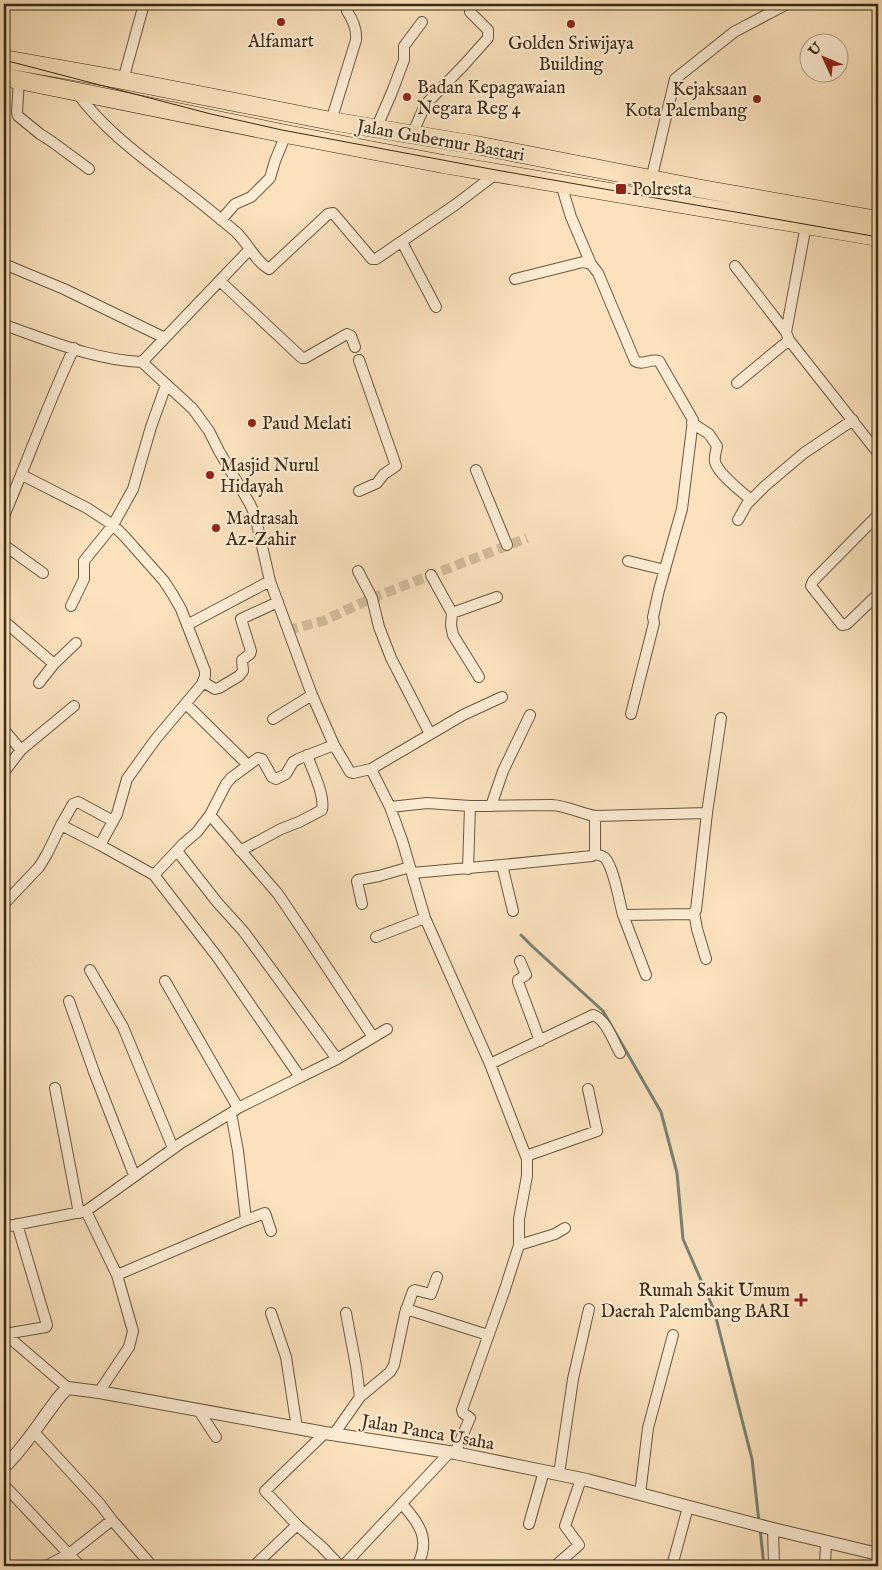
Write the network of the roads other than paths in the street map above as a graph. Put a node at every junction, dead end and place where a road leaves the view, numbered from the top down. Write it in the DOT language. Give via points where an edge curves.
graph roads {
  1 [pos="144,4"];
  2 [pos="786,4"];
  3 [pos="347,11"];
  4 [pos="470,12"];
  5 [pos="422,22"];
  6 [pos="4,59"];
  7 [pos="11,79"];
  8 [pos="123,80"];
  9 [pos="76,91"];
  10 [pos="331,121"];
  11 [pos="376,129"];
  12 [pos="286,134"];
  13 [pos="412,135"];
  14 [pos="448,141"];
  15 [pos="443,164"];
  16 [pos="89,169"];
  17 [pos="497,173"];
  18 [pos="651,180"];
  19 [pos="561,184"];
  20 [pos="221,220"];
  21 [pos="878,220"];
  22 [pos="806,225"];
  23 [pos="878,238"];
  24 [pos="402,242"];
  25 [pos="250,249"];
  26 [pos="4,264"];
  27 [pos="591,264"];
  28 [pos="735,266"];
  29 [pos="515,279"];
  30 [pos="220,280"];
  31 [pos="436,307"];
  32 [pos="4,325"];
  33 [pos="788,336"];
  34 [pos="165,338"];
  35 [pos="354,347"];
  36 [pos="74,348"];
  37 [pos="359,360"];
  38 [pos="142,362"];
  39 [pos="737,383"];
  40 [pos="166,385"];
  41 [pos="853,420"];
  42 [pos="692,423"];
  43 [pos="878,453"];
  44 [pos="476,470"];
  45 [pos="22,475"];
  46 [pos="359,491"];
  47 [pos="8,494"];
  48 [pos="750,500"];
  49 [pos="878,515"];
  50 [pos="4,516"];
  51 [pos="738,520"];
  52 [pos="113,525"];
  53 [pos="4,545"];
  54 [pos="507,545"];
  55 [pos="628,561"];
  56 [pos="665,570"];
  57 [pos="358,571"];
  58 [pos="43,573"];
  59 [pos="431,575"];
  60 [pos="270,582"];
  61 [pos="878,594"];
  62 [pos="497,597"];
  63 [pos="278,602"];
  64 [pos="71,606"];
  65 [pos="452,613"];
  66 [pos="4,621"];
  67 [pos="187,625"];
  68 [pos="76,643"];
  69 [pos="54,664"];
  70 [pos="479,677"];
  71 [pos="203,682"];
  72 [pos="39,683"];
  73 [pos="312,695"];
  74 [pos="502,697"];
  75 [pos="186,704"];
  76 [pos="74,706"];
  77 [pos="631,714"];
  78 [pos="530,715"];
  79 [pos="721,718"];
  80 [pos="273,720"];
  81 [pos="4,730"];
  82 [pos="430,734"];
  83 [pos="334,745"];
  84 [pos="21,750"];
  85 [pos="307,755"];
  86 [pos="248,765"];
  87 [pos="370,769"];
  88 [pos="4,772"];
  89 [pos="470,806"];
  90 [pos="491,806"];
  91 [pos="390,808"];
  92 [pos="707,813"];
  93 [pos="210,815"];
  94 [pos="596,816"];
  95 [pos="113,822"];
  96 [pos="61,825"];
  97 [pos="100,845"];
  98 [pos="176,850"];
  99 [pos="240,851"];
  100 [pos="594,854"];
  101 [pos="502,865"];
  102 [pos="468,869"];
  103 [pos="411,870"];
  104 [pos="154,874"];
  105 [pos="4,904"];
  106 [pos="362,904"];
  107 [pos="513,911"];
  108 [pos="694,912"];
  109 [pos="623,915"];
  110 [pos="425,918"];
  111 [pos="376,936"];
  112 [pos="706,959"];
  113 [pos="520,961"];
  114 [pos="90,970"];
  115 [pos="646,975"];
  116 [pos="165,981"];
  117 [pos="69,1001"];
  118 [pos="387,1029"];
  119 [pos="373,1037"];
  120 [pos="540,1041"];
  121 [pos="620,1053"];
  122 [pos="337,1059"];
  123 [pos="490,1064"];
  124 [pos="300,1077"];
  125 [pos="55,1088"];
  126 [pos="588,1089"];
  127 [pos="234,1110"];
  128 [pos="173,1148"];
  129 [pos="526,1156"];
  130 [pos="134,1175"];
  131 [pos="83,1212"];
  132 [pos="246,1220"];
  133 [pos="18,1224"];
  134 [pos="4,1227"];
  135 [pos="565,1228"];
  136 [pos="271,1231"];
  137 [pos="519,1245"];
  138 [pos="117,1275"];
  139 [pos="437,1277"];
  140 [pos="406,1309"];
  141 [pos="590,1309"];
  142 [pos="271,1313"];
  143 [pos="346,1313"];
  144 [pos="5,1334"];
  145 [pos="488,1335"];
  146 [pos="673,1336"];
  147 [pos="68,1388"];
  148 [pos="99,1392"];
  149 [pos="360,1397"];
  150 [pos="199,1411"];
  151 [pos="297,1428"];
  152 [pos="34,1432"];
  153 [pos="329,1434"];
  154 [pos="216,1437"];
  155 [pos="453,1453"];
  156 [pos="4,1467"];
  157 [pos="544,1471"];
  158 [pos="559,1474"];
  159 [pos="581,1479"];
  160 [pos="4,1485"];
  161 [pos="640,1494"];
  162 [pos="402,1504"];
  163 [pos="688,1507"];
  164 [pos="112,1520"];
  165 [pos="297,1524"];
  166 [pos="529,1524"];
  167 [pos="770,1528"];
  168 [pos="826,1542"];
  169 [pos="69,1554"];
  170 [pos="878,1554"];
  171 [pos="46,1566"];
  172 [pos="80,1566"];
  173 [pos="152,1566"];
  174 [pos="254,1566"];
  175 [pos="342,1566"];
  176 [pos="417,1566"];
  177 [pos="554,1566"];
  178 [pos="672,1566"];
  179 [pos="774,1566"];
  180 [pos="825,1566"];
  1 -- 8 [label="street"];
  2 -- 18 [label="street" via="734,32 675,79"];
  3 -- 10 [label="street" via="357,34"];
  4 -- 13 [label="street" via="488,30 488,38 425,105"];
  5 -- 11 [label="street" via="404,46 404,60"];
  6 -- 8 [label="highway, Jalan Gubernur Bastari"];
  7 -- 9 [label="highway, Jalan Gubernur Bastari"];
  7 -- 16 [label="street" via="18,116"];
  8 -- 10 [label="highway, Jalan Gubernur Bastari"];
  9 -- 12 [label="highway, Jalan Gubernur Bastari"];
  9 -- 20 [label="street" via="97,118 124,143"];
  10 -- 11 [label="highway, Jalan Gubernur Bastari"];
  11 -- 13 [label="highway, Jalan Gubernur Bastari"];
  12 -- 15 [label="highway, Jalan Gubernur Bastari"];
  12 -- 20 [label="street" via="270,178 252,197 235,204"];
  13 -- 14 [label="highway, Jalan Gubernur Bastari"];
  14 -- 15 [label="highway"];
  14 -- 18 [label="highway, Jalan Gubernur Bastari"];
  15 -- 17 [label="highway, Jalan Gubernur Bastari"];
  17 -- 19 [label="highway, Jalan Gubernur Bastari"];
  17 -- 24 [label="street"];
  18 -- 21 [label="highway, Jalan Gubernur Bastari"];
  19 -- 22 [label="highway, Jalan Gubernur Bastari"];
  19 -- 27 [label="street"];
  20 -- 25 [label="street"];
  22 -- 23 [label="highway, Jalan Gubernur Bastari"];
  22 -- 33 [label="street"];
  24 -- 25 [label="street" via="372,259 330,213 271,269 267,269"];
  24 -- 31 [label="street"];
  25 -- 30 [label="street"];
  26 -- 34 [label="street"];
  27 -- 29 [label="street" via="583,262"];
  27 -- 42 [label="street" via="635,361 660,360"];
  28 -- 33 [label="street"];
  30 -- 34 [label="street"];
  30 -- 35 [label="street" via="302,358 347,334 351,336"];
  32 -- 36 [label="street"];
  33 -- 39 [label="street"];
  33 -- 41 [label="street"];
  34 -- 38 [label="street"];
  36 -- 38 [label="street" via="127,362"];
  36 -- 45 [label="street"];
  37 -- 46 [label="street" via="396,466 377,483"];
  38 -- 40 [label="street"];
  40 -- 52 [label="street" via="133,489"];
  40 -- 60 [label="street" via="193,409 210,432 250,504"];
  41 -- 43 [label="street"];
  41 -- 48 [label="street" via="804,453"];
  42 -- 48 [label="street" via="710,434 717,446 717,465"];
  42 -- 56 [label="street" via="682,509"];
  44 -- 54 [label="street"];
  45 -- 47 [label="street"];
  45 -- 52 [label="street"];
  47 -- 50 [label="street"];
  48 -- 51 [label="street"];
  49 -- 61 [label="street" via="811,586 844,626"];
  52 -- 64 [label="street" via="84,561 84,579"];
  52 -- 67 [label="street" via="164,581"];
  53 -- 58 [label="street"];
  55 -- 56 [label="street"];
  56 -- 77 [label="street"];
  57 -- 82 [label="street" via="372,598 390,658"];
  59 -- 65 [label="street"];
  60 -- 63 [label="street"];
  60 -- 67 [label="street"];
  62 -- 65 [label="street"];
  63 -- 71 [label="street" via="241,619 251,651 242,660 240,676 215,689"];
  63 -- 73 [label="street"];
  65 -- 70 [label="street" via="453,634"];
  66 -- 69 [label="street"];
  67 -- 71 [label="street" via="205,671"];
  68 -- 69 [label="street"];
  69 -- 72 [label="street"];
  71 -- 75 [label="street"];
  73 -- 80 [label="street"];
  73 -- 83 [label="street"];
  74 -- 82 [label="street"];
  75 -- 86 [label="street"];
  75 -- 95 [label="street" via="127,779"];
  76 -- 84 [label="street"];
  78 -- 90 [label="street"];
  79 -- 92 [label="street"];
  81 -- 84 [label="street"];
  82 -- 87 [label="street"];
  83 -- 85 [label="street"];
  83 -- 87 [label="street" via="350,772"];
  84 -- 88 [label="street"];
  85 -- 86 [label="street" via="293,762 286,774 276,779 262,759"];
  85 -- 99 [label="street" via="321,795 322,810"];
  86 -- 93 [label="street" via="226,784"];
  87 -- 91 [label="street"];
  89 -- 90 [label="street"];
  89 -- 91 [label="street" via="427,803"];
  89 -- 102 [label="street"];
  90 -- 94 [label="street" via="560,805"];
  91 -- 103 [label="street"];
  92 -- 94 [label="street"];
  92 -- 108 [label="street"];
  93 -- 98 [label="street" via="197,832"];
  93 -- 99 [label="street"];
  94 -- 100 [label="street"];
  95 -- 96 [label="street" via="78,802 73,804"];
  95 -- 97 [label="street"];
  96 -- 97 [label="street"];
  96 -- 105 [label="street" via="39,867"];
  97 -- 104 [label="street"];
  98 -- 104 [label="street"];
  98 -- 122 [label="street" via="244,932"];
  99 -- 119 [label="street" via="278,894"];
  100 -- 101 [label="street"];
  100 -- 109 [label="street" via="607,861"];
  101 -- 102 [label="street"];
  101 -- 107 [label="street"];
  102 -- 103 [label="street"];
  103 -- 106 [label="street" via="358,880"];
  103 -- 110 [label="street"];
  104 -- 124 [label="street" via="218,958"];
  108 -- 109 [label="street"];
  108 -- 112 [label="street"];
  109 -- 115 [label="street"];
  110 -- 111 [label="street"];
  110 -- 123 [label="street"];
  113 -- 120 [label="street" via="526,975 518,982"];
  114 -- 128 [label="street" via="123,1027"];
  116 -- 127 [label="street"];
  117 -- 130 [label="street"];
  118 -- 119 [label="street"];
  119 -- 122 [label="street"];
  120 -- 121 [label="street" via="595,1014"];
  120 -- 123 [label="street"];
  122 -- 124 [label="street"];
  123 -- 129 [label="street"];
  124 -- 127 [label="street"];
  125 -- 131 [label="street" via="71,1177"];
  126 -- 129 [label="street" via="597,1131"];
  127 -- 128 [label="street"];
  127 -- 132 [label="street"];
  128 -- 130 [label="street"];
  129 -- 137 [label="street" via="527,1176 519,1219"];
  130 -- 131 [label="street"];
  131 -- 133 [label="street"];
  131 -- 138 [label="street"];
  132 -- 136 [label="street" via="265,1213"];
  132 -- 138 [label="street"];
  133 -- 134 [label="street"];
  133 -- 144 [label="street" via="47,1326"];
  135 -- 137 [label="street"];
  137 -- 145 [label="street"];
  138 -- 148 [label="street" via="133,1332 129,1347"];
  139 -- 140 [label="street" via="431,1294 413,1291"];
  140 -- 145 [label="street"];
  140 -- 149 [label="street" via="394,1365"];
  141 -- 158 [label="street" via="573,1379"];
  142 -- 151 [label="street" via="286,1357"];
  143 -- 149 [label="street"];
  144 -- 147 [label="street"];
  145 -- 155 [label="street" via="462,1410 470,1418"];
  146 -- 161 [label="street" via="648,1428"];
  147 -- 148 [label="street, Jalan Panca Usaha"];
  147 -- 152 [label="street" via="59,1395"];
  148 -- 150 [label="street, Jalan Panca Usaha"];
  149 -- 153 [label="street"];
  150 -- 151 [label="street, Jalan Panca Usaha"];
  150 -- 154 [label="street"];
  151 -- 153 [label="street, Jalan Panca Usaha"];
  152 -- 156 [label="street"];
  152 -- 164 [label="street"];
  153 -- 155 [label="street, Jalan Panca Usaha"];
  153 -- 165 [label="street" via="265,1491"];
  155 -- 157 [label="street, Jalan Panca Usaha"];
  155 -- 162 [label="street"];
  157 -- 158 [label="street, Jalan Panca Usaha"];
  157 -- 166 [label="street"];
  158 -- 159 [label="street, Jalan Panca Usaha"];
  159 -- 161 [label="street, Jalan Panca Usaha"];
  159 -- 177 [label="street" via="565,1526 578,1545"];
  160 -- 169 [label="street"];
  161 -- 163 [label="street, Jalan Panca Usaha"];
  162 -- 175 [label="street"];
  162 -- 176 [label="street" via="422,1532 424,1544"];
  163 -- 167 [label="street, Jalan Panca Usaha"];
  163 -- 178 [label="street"];
  164 -- 169 [label="street"];
  164 -- 173 [label="street"];
  165 -- 174 [label="street"];
  165 -- 175 [label="street"];
  167 -- 168 [label="street, Jalan Panca Usaha"];
  167 -- 179 [label="street"];
  168 -- 170 [label="street, Jalan Panca Usaha"];
  168 -- 180 [label="street"];
  169 -- 171 [label="street"];
  169 -- 172 [label="street"];
}
